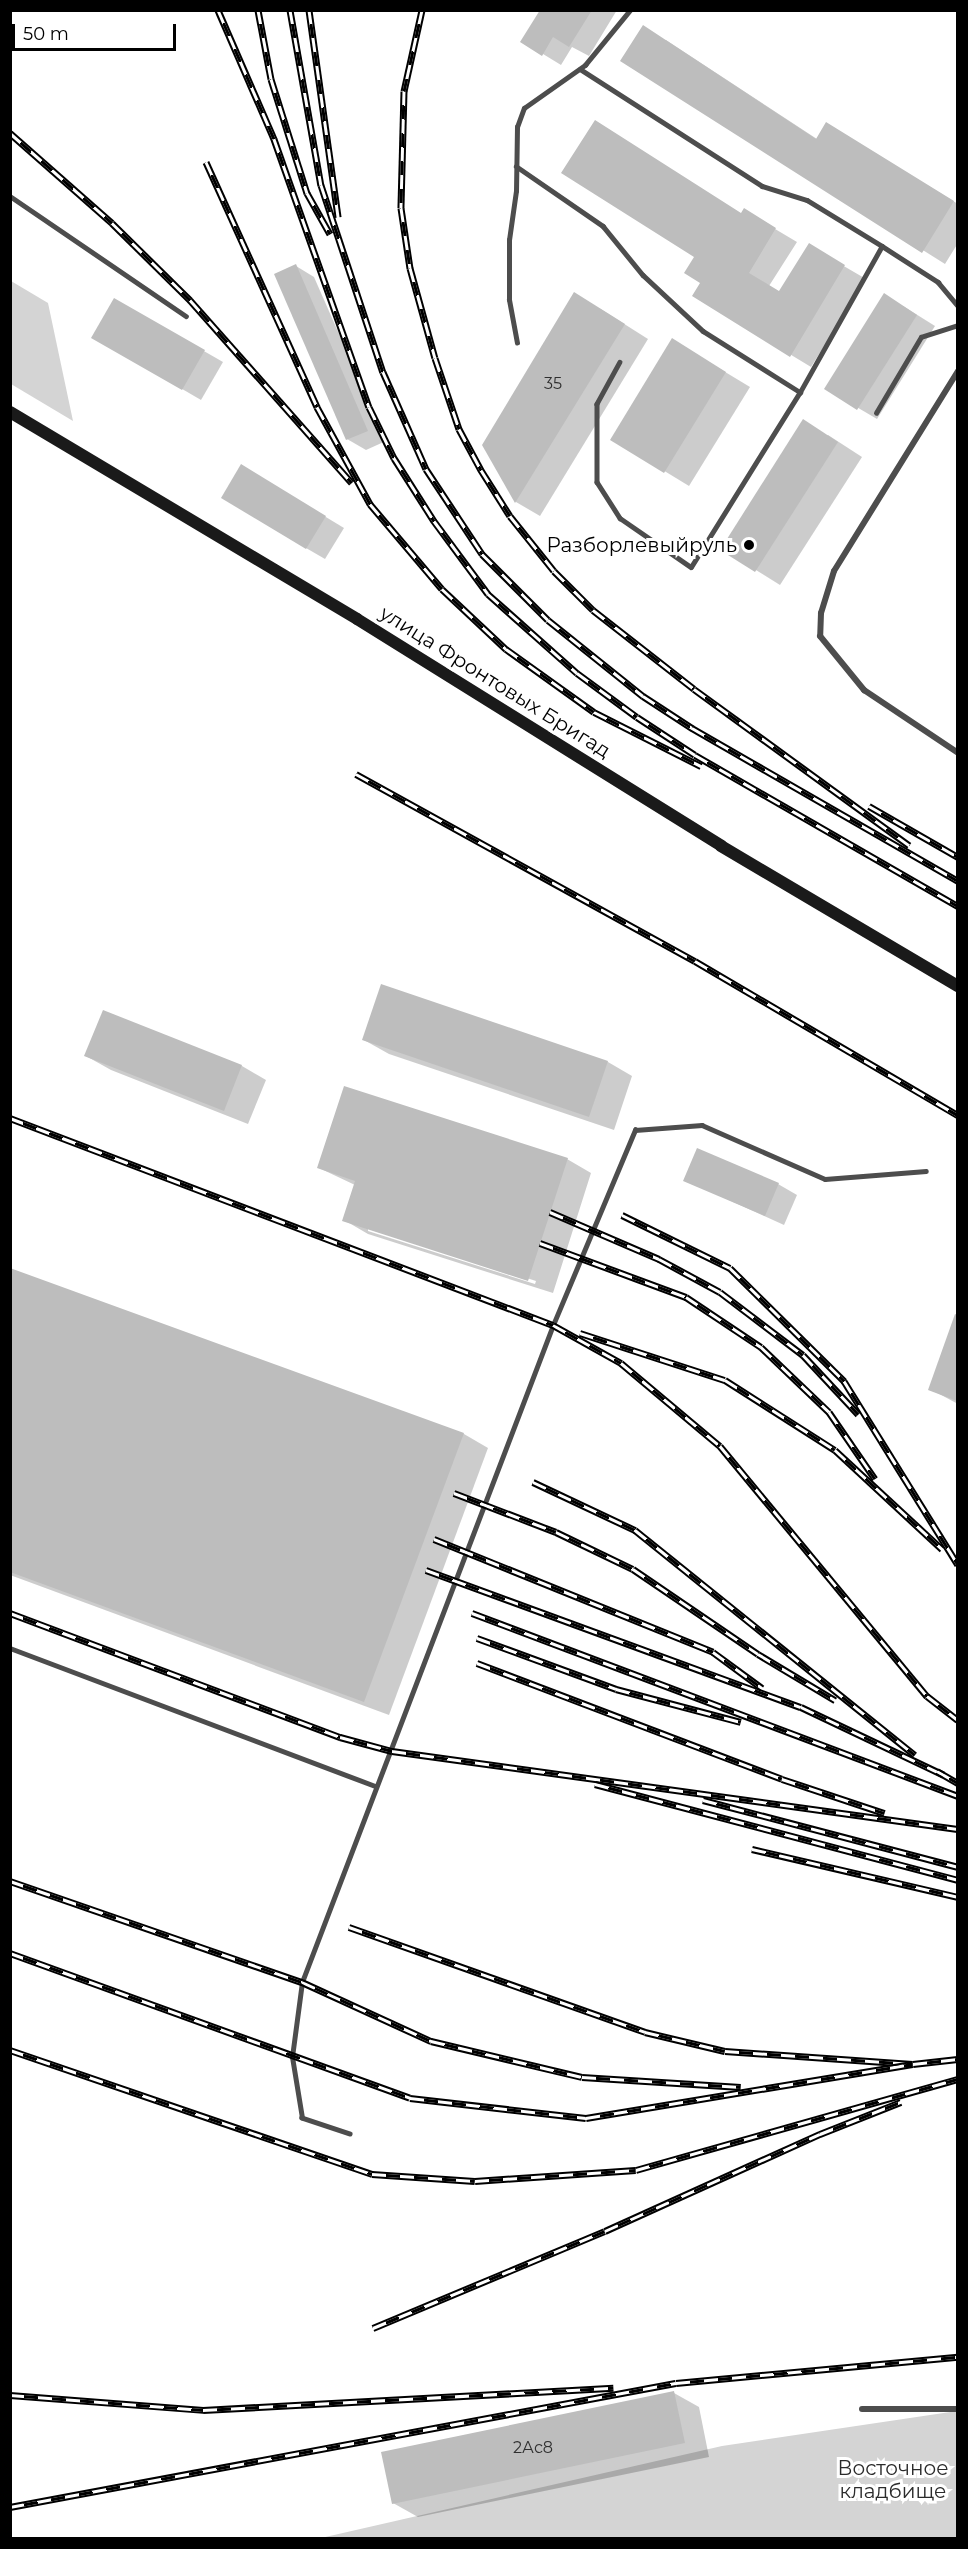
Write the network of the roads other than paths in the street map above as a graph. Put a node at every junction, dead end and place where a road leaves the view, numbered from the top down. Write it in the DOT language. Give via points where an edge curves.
graph roads {
  1 [pos="630,10"];
  2 [pos="580,69"];
  3 [pos="516,166"];
  4 [pos="10,196"];
  5 [pos="882,246"];
  6 [pos="957,306"];
  7 [pos="186,316"];
  8 [pos="957,326"];
  9 [pos="517,343"];
  10 [pos="620,362"];
  11 [pos="957,371"];
  12 [pos="800,392"];
  13 [pos="10,412"];
  14 [pos="876,412"];
  15 [pos="957,753"];
  16 [pos="957,986"];
  17 [pos="926,1171"];
  18 [pos="10,1648"];
  19 [pos="375,1786"];
  20 [pos="350,2134"];
  21 [pos="862,2409"];
  22 [pos="957,2409"];
  1 -- 2 [label="lane"];
  2 -- 3 [label="lane" via="524,108 517,127"];
  2 -- 5 [label="lane" via="762,186 807,200"];
  3 -- 9 [label="lane" via="509,240 509,300"];
  3 -- 12 [label="lane" via="603,226 659,291 703,332"];
  4 -- 7 [label="lane"];
  5 -- 6 [label="lane" via="938,282"];
  5 -- 12 [label="lane"];
  8 -- 14 [label="lane" via="921,337"];
  10 -- 12 [label="lane" via="597,404 597,482 620,518 691,567"];
  11 -- 15 [label="street" via="834,571 821,613 820,636 864,690"];
  13 -- 16 [label="main road, улица Фронтовых Бригад"];
  17 -- 19 [label="lane" via="825,1179 702,1125 635,1130 553,1324"];
  18 -- 19 [label="lane"];
  19 -- 20 [label="lane" via="302,1982 292,2057 302,2118"];
  21 -- 22 [label="street"];
}
